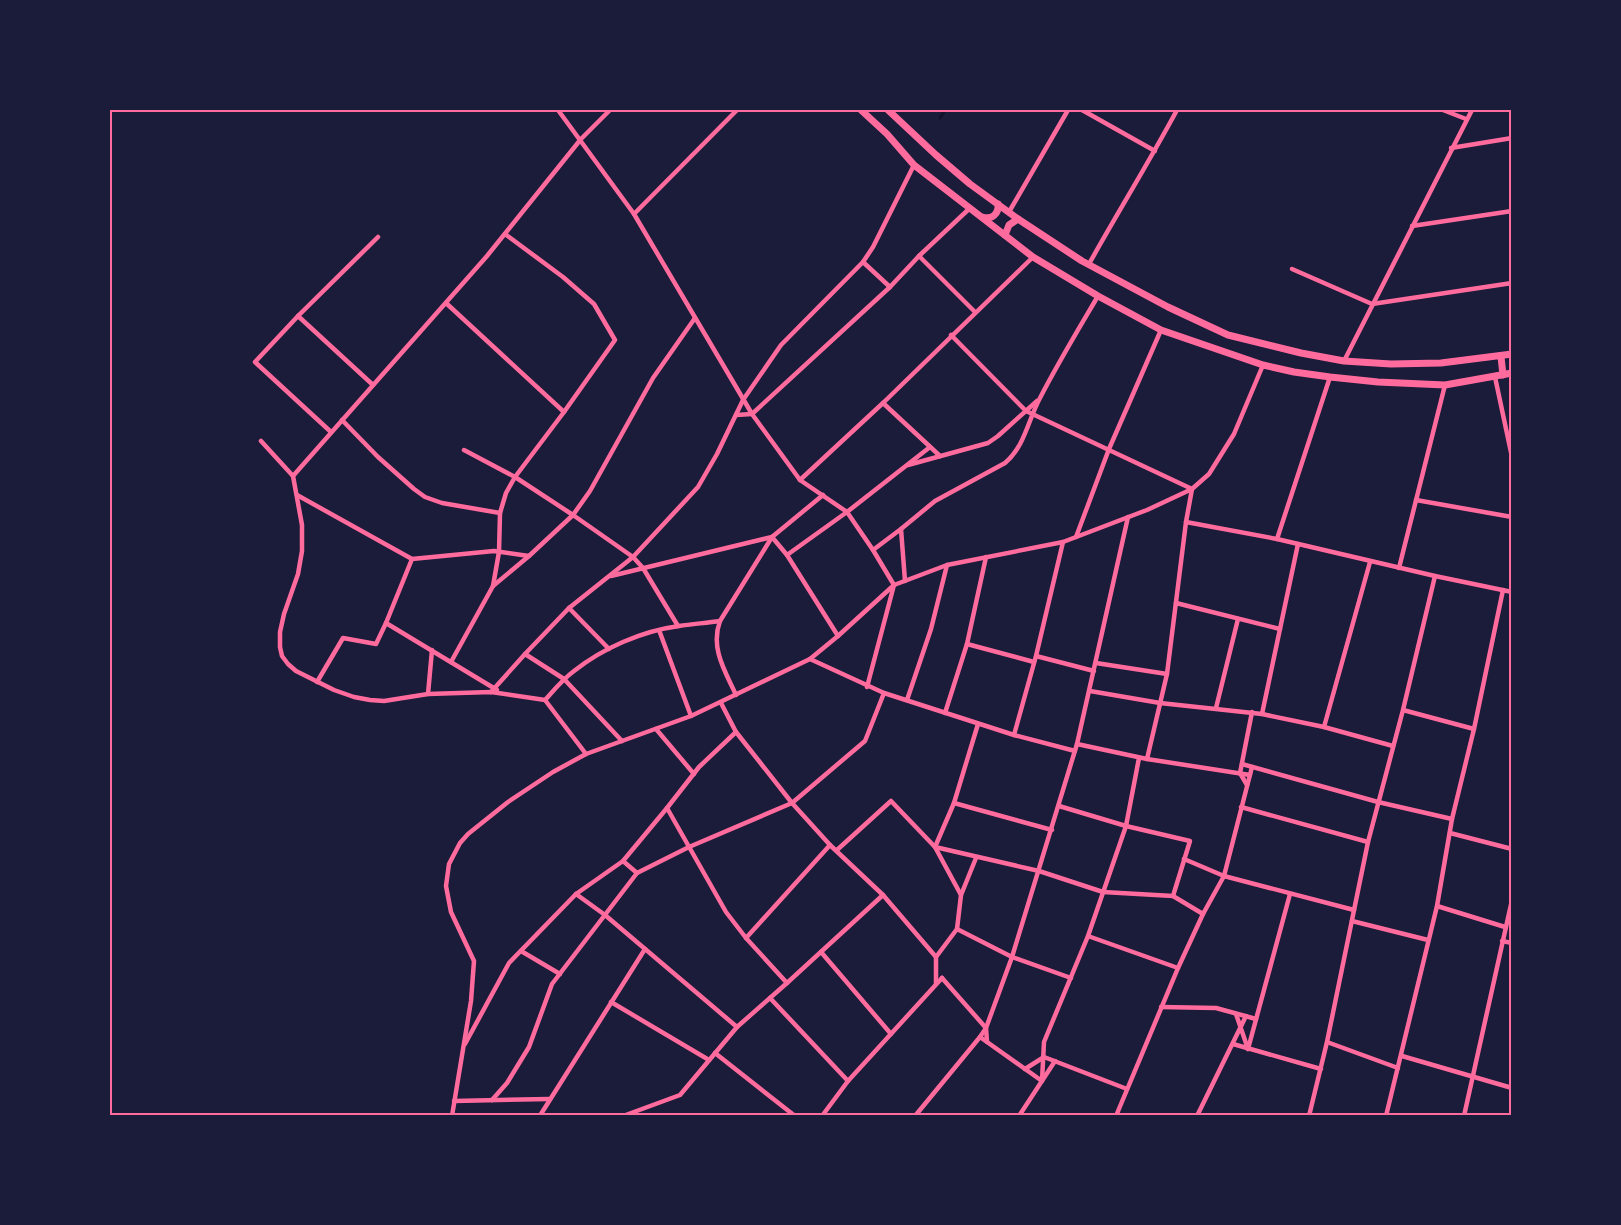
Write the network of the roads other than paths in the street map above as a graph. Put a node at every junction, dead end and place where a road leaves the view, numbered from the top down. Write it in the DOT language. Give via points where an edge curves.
graph roads {
  1 [pos="558,110"];
  2 [pos="610,110"];
  3 [pos="737,110"];
  4 [pos="861,110"];
  5 [pos="888,110"];
  6 [pos="1068,110"];
  7 [pos="1082,110"];
  8 [pos="1177,110"];
  9 [pos="1443,110"];
  10 [pos="1472,110"];
  11 [pos="1466,119"];
  12 [pos="1512,138"];
  13 [pos="581,139"];
  14 [pos="1451,148"];
  15 [pos="1155,151"];
  16 [pos="914,165"];
  17 [pos="998,204"];
  18 [pos="970,208"];
  19 [pos="1512,211"];
  20 [pos="1009,212"];
  21 [pos="634,214"];
  22 [pos="982,217"];
  23 [pos="1018,219"];
  24 [pos="1412,226"];
  25 [pos="505,234"];
  26 [pos="1005,235"];
  27 [pos="378,237"];
  28 [pos="919,256"];
  29 [pos="1033,257"];
  30 [pos="863,262"];
  31 [pos="1089,264"];
  32 [pos="1292,269"];
  33 [pos="1512,283"];
  34 [pos="890,287"];
  35 [pos="1098,296"];
  36 [pos="446,303"];
  37 [pos="1372,304"];
  38 [pos="975,312"];
  39 [pos="298,316"];
  40 [pos="695,318"];
  41 [pos="1161,330"];
  42 [pos="951,335"];
  43 [pos="1512,354"];
  44 [pos="1501,357"];
  45 [pos="1344,361"];
  46 [pos="1263,365"];
  47 [pos="1512,374"];
  48 [pos="1499,376"];
  49 [pos="1330,377"];
  50 [pos="374,385"];
  51 [pos="1444,385"];
  52 [pos="743,400"];
  53 [pos="1039,400"];
  54 [pos="883,403"];
  55 [pos="1026,411"];
  56 [pos="564,412"];
  57 [pos="752,414"];
  58 [pos="1033,414"];
  59 [pos="736,415"];
  60 [pos="342,420"];
  61 [pos="331,432"];
  62 [pos="261,441"];
  63 [pos="930,447"];
  64 [pos="1109,449"];
  65 [pos="464,450"];
  66 [pos="940,456"];
  67 [pos="1512,457"];
  68 [pos="905,465"];
  69 [pos="293,476"];
  70 [pos="515,477"];
  71 [pos="800,480"];
  72 [pos="1192,489"];
  73 [pos="297,495"];
  74 [pos="822,495"];
  75 [pos="1416,500"];
  76 [pos="847,512"];
  77 [pos="500,513"];
  78 [pos="573,515"];
  79 [pos="1128,517"];
  80 [pos="1512,517"];
  81 [pos="1186,522"];
  82 [pos="901,529"];
  83 [pos="772,537"];
  84 [pos="1076,537"];
  85 [pos="1277,540"];
  86 [pos="1063,542"];
  87 [pos="1298,544"];
  88 [pos="873,550"];
  89 [pos="499,552"];
  90 [pos="787,555"];
  91 [pos="529,556"];
  92 [pos="633,557"];
  93 [pos="986,557"];
  94 [pos="412,559"];
  95 [pos="1370,562"];
  96 [pos="947,564"];
  97 [pos="644,568"];
  98 [pos="1399,568"];
  99 [pos="608,576"];
  100 [pos="1435,576"];
  101 [pos="905,581"];
  102 [pos="894,585"];
  103 [pos="493,586"];
  104 [pos="1503,590"];
  105 [pos="1512,592"];
  106 [pos="1176,603"];
  107 [pos="569,608"];
  108 [pos="1238,619"];
  109 [pos="720,621"];
  110 [pos="386,623"];
  111 [pos="678,626"];
  112 [pos="1280,629"];
  113 [pos="659,630"];
  114 [pos="838,636"];
  115 [pos="967,644"];
  116 [pos="609,649"];
  117 [pos="432,650"];
  118 [pos="525,654"];
  119 [pos="810,659"];
  120 [pos="1035,659"];
  121 [pos="451,662"];
  122 [pos="1096,663"];
  123 [pos="1094,670"];
  124 [pos="1167,674"];
  125 [pos="564,679"];
  126 [pos="317,682"];
  127 [pos="867,687"];
  128 [pos="493,690"];
  129 [pos="1090,691"];
  130 [pos="885,693"];
  131 [pos="428,694"];
  132 [pos="736,695"];
  133 [pos="545,700"];
  134 [pos="907,700"];
  135 [pos="721,703"];
  136 [pos="1161,703"];
  137 [pos="1216,708"];
  138 [pos="1403,710"];
  139 [pos="1252,712"];
  140 [pos="945,713"];
  141 [pos="1262,714"];
  142 [pos="692,716"];
  143 [pos="978,724"];
  144 [pos="1324,727"];
  145 [pos="656,729"];
  146 [pos="1474,729"];
  147 [pos="736,732"];
  148 [pos="1014,735"];
  149 [pos="622,741"];
  150 [pos="1077,744"];
  151 [pos="1393,746"];
  152 [pos="1075,751"];
  153 [pos="585,754"];
  154 [pos="1139,758"];
  155 [pos="1147,759"];
  156 [pos="1242,764"];
  157 [pos="1252,767"];
  158 [pos="1240,773"];
  159 [pos="694,774"];
  160 [pos="1250,775"];
  161 [pos="1247,785"];
  162 [pos="1378,802"];
  163 [pos="792,803"];
  164 [pos="954,803"];
  165 [pos="1059,806"];
  166 [pos="1241,807"];
  167 [pos="668,808"];
  168 [pos="1452,819"];
  169 [pos="1126,826"];
  170 [pos="1052,830"];
  171 [pos="1450,833"];
  172 [pos="1368,842"];
  173 [pos="830,845"];
  174 [pos="688,847"];
  175 [pos="935,847"];
  176 [pos="1512,849"];
  177 [pos="837,850"];
  178 [pos="976,858"];
  179 [pos="1184,860"];
  180 [pos="623,861"];
  181 [pos="1039,871"];
  182 [pos="637,873"];
  183 [pos="1224,876"];
  184 [pos="1103,892"];
  185 [pos="576,894"];
  186 [pos="1290,894"];
  187 [pos="883,895"];
  188 [pos="961,896"];
  189 [pos="1173,896"];
  190 [pos="1512,900"];
  191 [pos="1437,906"];
  192 [pos="1354,910"];
  193 [pos="1203,914"];
  194 [pos="605,915"];
  195 [pos="1352,921"];
  196 [pos="1505,927"];
  197 [pos="957,929"];
  198 [pos="1088,936"];
  199 [pos="746,938"];
  200 [pos="1428,940"];
  201 [pos="1502,941"];
  202 [pos="1512,943"];
  203 [pos="645,949"];
  204 [pos="522,951"];
  205 [pos="821,952"];
  206 [pos="936,957"];
  207 [pos="1012,957"];
  208 [pos="1178,968"];
  209 [pos="936,971"];
  210 [pos="560,974"];
  211 [pos="942,978"];
  212 [pos="1071,978"];
  213 [pos="787,983"];
  214 [pos="936,984"];
  215 [pos="770,998"];
  216 [pos="611,1002"];
  217 [pos="1161,1007"];
  218 [pos="1236,1014"];
  219 [pos="1246,1016"];
  220 [pos="1256,1018"];
  221 [pos="737,1027"];
  222 [pos="1241,1027"];
  223 [pos="986,1028"];
  224 [pos="891,1034"];
  225 [pos="980,1037"];
  226 [pos="987,1042"];
  227 [pos="1327,1042"];
  228 [pos="1233,1044"];
  229 [pos="1248,1049"];
  230 [pos="463,1050"];
  231 [pos="715,1053"];
  232 [pos="1401,1056"];
  233 [pos="1044,1057"];
  234 [pos="710,1060"];
  235 [pos="1055,1061"];
  236 [pos="1398,1068"];
  237 [pos="1025,1069"];
  238 [pos="1320,1069"];
  239 [pos="1473,1077"];
  240 [pos="848,1081"];
  241 [pos="1042,1081"];
  242 [pos="1512,1088"];
  243 [pos="1127,1089"];
  244 [pos="549,1099"];
  245 [pos="492,1100"];
  246 [pos="536,1100"];
  247 [pos="454,1101"];
  248 [pos="791,1114"];
  249 [pos="542,1115"];
  250 [pos="452,1116"];
  251 [pos="623,1116"];
  252 [pos="822,1116"];
  253 [pos="915,1116"];
  254 [pos="1019,1116"];
  255 [pos="1116,1116"];
  256 [pos="1197,1116"];
  257 [pos="1310,1116"];
  258 [pos="1386,1116"];
  259 [pos="1464,1116"];
  1 -- 13 [label="street"];
  2 -- 13 [label="street"];
  3 -- 21 [label="street"];
  4 -- 16 [label="main road"];
  5 -- 17 [label="main road" via="936,155"];
  6 -- 20 [label="street"];
  7 -- 15 [label="street"];
  8 -- 15 [label="street"];
  9 -- 11 [label="street"];
  10 -- 11 [label="street"];
  11 -- 14 [label="street"];
  12 -- 14 [label="street"];
  13 -- 21 [label="street"];
  13 -- 25 [label="street"];
  14 -- 24 [label="street"];
  15 -- 31 [label="street"];
  16 -- 18 [label="main road"];
  16 -- 30 [label="street"];
  17 -- 20 [label="main road"];
  17 -- 22 [label="main road" via="994,216"];
  18 -- 22 [label="main road"];
  18 -- 28 [label="street"];
  19 -- 24 [label="street"];
  20 -- 23 [label="main road"];
  21 -- 40 [label="street"];
  22 -- 26 [label="main road"];
  23 -- 26 [label="main road" via="1009,225"];
  23 -- 31 [label="main road"];
  24 -- 37 [label="street"];
  25 -- 36 [label="street"];
  25 -- 56 [label="street" via="594,304 615,340"];
  26 -- 29 [label="main road"];
  27 -- 39 [label="street"];
  28 -- 34 [label="street"];
  28 -- 38 [label="street"];
  29 -- 35 [label="main road"];
  29 -- 38 [label="street"];
  30 -- 34 [label="street"];
  30 -- 52 [label="street" via="781,345"];
  31 -- 45 [label="main road" via="1228,335"];
  32 -- 37 [label="street"];
  33 -- 37 [label="street"];
  34 -- 57 [label="street"];
  35 -- 41 [label="main road"];
  35 -- 53 [label="street"];
  36 -- 50 [label="street"];
  36 -- 56 [label="street"];
  37 -- 45 [label="street"];
  38 -- 42 [label="street"];
  39 -- 50 [label="street"];
  39 -- 61 [label="street" via="255,362"];
  40 -- 52 [label="street"];
  40 -- 78 [label="street" via="653,378"];
  41 -- 46 [label="main road"];
  41 -- 64 [label="street"];
  42 -- 54 [label="street"];
  42 -- 55 [label="street"];
  43 -- 44 [label="main road"];
  44 -- 45 [label="main road" via="1441,363"];
  44 -- 48 [label="main road"];
  46 -- 49 [label="main road"];
  46 -- 72 [label="street" via="1234,434 1209,474"];
  47 -- 48 [label="main road"];
  48 -- 51 [label="main road"];
  48 -- 67 [label="street"];
  49 -- 51 [label="main road"];
  49 -- 85 [label="street"];
  50 -- 60 [label="street"];
  51 -- 75 [label="street"];
  52 -- 57 [label="street"];
  52 -- 59 [label="street"];
  53 -- 55 [label="street"];
  53 -- 58 [label="street"];
  54 -- 63 [label="street"];
  54 -- 71 [label="street"];
  55 -- 58 [label="street"];
  55 -- 66 [label="street" via="991,441"];
  56 -- 70 [label="street"];
  57 -- 59 [label="street"];
  57 -- 71 [label="street"];
  58 -- 64 [label="street"];
  58 -- 82 [label="street" via="1019,447 1005,463 935,501"];
  59 -- 92 [label="street" via="698,487"];
  60 -- 61 [label="street"];
  60 -- 77 [label="street" via="425,497"];
  61 -- 69 [label="street"];
  62 -- 69 [label="street"];
  63 -- 66 [label="street"];
  63 -- 68 [label="street"];
  64 -- 72 [label="street"];
  64 -- 84 [label="street"];
  65 -- 70 [label="street"];
  66 -- 68 [label="street"];
  68 -- 76 [label="street"];
  69 -- 73 [label="street"];
  70 -- 77 [label="street"];
  70 -- 78 [label="street"];
  71 -- 74 [label="street"];
  72 -- 79 [label="street"];
  72 -- 81 [label="street"];
  73 -- 94 [label="street"];
  73 -- 126 [label="street" via="302,551 284,614 280,646 288,664"];
  74 -- 76 [label="street"];
  74 -- 83 [label="street"];
  75 -- 80 [label="street"];
  75 -- 98 [label="street"];
  76 -- 88 [label="street"];
  76 -- 90 [label="street"];
  77 -- 89 [label="street"];
  78 -- 91 [label="street"];
  78 -- 92 [label="street"];
  79 -- 84 [label="street"];
  79 -- 122 [label="street"];
  81 -- 85 [label="street"];
  81 -- 106 [label="street"];
  82 -- 88 [label="street"];
  82 -- 101 [label="street"];
  83 -- 90 [label="street"];
  83 -- 97 [label="street"];
  83 -- 109 [label="street"];
  84 -- 86 [label="street"];
  85 -- 87 [label="street"];
  86 -- 93 [label="street"];
  86 -- 120 [label="street"];
  87 -- 95 [label="street"];
  87 -- 112 [label="street"];
  88 -- 102 [label="street"];
  89 -- 91 [label="street"];
  89 -- 94 [label="street"];
  89 -- 103 [label="street"];
  90 -- 114 [label="street"];
  91 -- 103 [label="street"];
  92 -- 97 [label="street"];
  92 -- 99 [label="street"];
  93 -- 96 [label="street"];
  93 -- 115 [label="street"];
  94 -- 110 [label="street"];
  95 -- 98 [label="street"];
  95 -- 144 [label="street"];
  96 -- 101 [label="street"];
  96 -- 134 [label="street"];
  97 -- 99 [label="street"];
  97 -- 111 [label="street"];
  98 -- 100 [label="street"];
  99 -- 107 [label="street"];
  100 -- 104 [label="street"];
  100 -- 138 [label="street"];
  101 -- 102 [label="street"];
  102 -- 114 [label="street"];
  102 -- 127 [label="street"];
  103 -- 121 [label="street"];
  104 -- 105 [label="street"];
  104 -- 146 [label="street"];
  106 -- 108 [label="street"];
  106 -- 124 [label="street"];
  107 -- 116 [label="street"];
  107 -- 118 [label="street"];
  108 -- 112 [label="street"];
  108 -- 137 [label="street"];
  109 -- 111 [label="street"];
  109 -- 132 [label="street" via="716,636 718,653"];
  110 -- 117 [label="street"];
  110 -- 126 [label="street" via="376,644 343,638"];
  111 -- 113 [label="street"];
  112 -- 141 [label="street"];
  113 -- 116 [label="street"];
  113 -- 142 [label="street"];
  114 -- 119 [label="street"];
  115 -- 120 [label="street"];
  115 -- 140 [label="street"];
  116 -- 125 [label="street"];
  117 -- 121 [label="street"];
  117 -- 131 [label="street"];
  118 -- 125 [label="street"];
  118 -- 128 [label="street"];
  119 -- 127 [label="street"];
  119 -- 132 [label="street"];
  120 -- 123 [label="street"];
  120 -- 148 [label="street"];
  121 -- 128 [label="street"];
  122 -- 123 [label="street"];
  122 -- 124 [label="street"];
  123 -- 129 [label="street"];
  124 -- 136 [label="street"];
  125 -- 133 [label="street"];
  125 -- 149 [label="street"];
  126 -- 131 [label="street" via="370,700"];
  127 -- 130 [label="street"];
  128 -- 131 [label="street"];
  128 -- 133 [label="street"];
  129 -- 136 [label="street"];
  129 -- 150 [label="street"];
  130 -- 134 [label="street"];
  130 -- 163 [label="street" via="865,741"];
  132 -- 135 [label="street"];
  133 -- 153 [label="street"];
  134 -- 140 [label="street"];
  135 -- 142 [label="street"];
  135 -- 147 [label="street"];
  136 -- 137 [label="street"];
  136 -- 155 [label="street"];
  137 -- 139 [label="street"];
  138 -- 146 [label="street"];
  138 -- 151 [label="street"];
  139 -- 141 [label="street"];
  139 -- 156 [label="street"];
  140 -- 143 [label="street"];
  141 -- 144 [label="street"];
  142 -- 145 [label="street"];
  143 -- 148 [label="street"];
  143 -- 164 [label="street"];
  144 -- 151 [label="street"];
  145 -- 149 [label="street"];
  145 -- 159 [label="street"];
  146 -- 168 [label="street"];
  147 -- 159 [label="street"];
  147 -- 163 [label="street"];
  148 -- 152 [label="street"];
  149 -- 153 [label="street"];
  150 -- 152 [label="street"];
  150 -- 154 [label="street"];
  151 -- 162 [label="street"];
  152 -- 165 [label="street"];
  153 -- 230 [label="street" via="478,825 460,843 449,864 447,898 474,961"];
  154 -- 155 [label="street"];
  154 -- 169 [label="street"];
  155 -- 158 [label="street"];
  156 -- 157 [label="street"];
  156 -- 158 [label="street"];
  157 -- 158 [label="street"];
  157 -- 160 [label="street"];
  157 -- 162 [label="street"];
  158 -- 160 [label="street"];
  158 -- 161 [label="street"];
  159 -- 167 [label="street"];
  160 -- 161 [label="street"];
  161 -- 166 [label="street"];
  162 -- 168 [label="street"];
  162 -- 172 [label="street"];
  163 -- 173 [label="street"];
  163 -- 174 [label="street"];
  164 -- 170 [label="street"];
  164 -- 175 [label="street"];
  165 -- 169 [label="street"];
  165 -- 170 [label="street"];
  166 -- 172 [label="street"];
  166 -- 183 [label="street"];
  167 -- 174 [label="street"];
  167 -- 180 [label="street"];
  168 -- 171 [label="street"];
  169 -- 179 [label="street" via="1190,841"];
  169 -- 184 [label="street"];
  170 -- 181 [label="street"];
  171 -- 176 [label="street"];
  171 -- 191 [label="street"];
  172 -- 192 [label="street"];
  173 -- 177 [label="street"];
  173 -- 199 [label="street"];
  174 -- 182 [label="street"];
  174 -- 199 [label="street"];
  175 -- 177 [label="street" via="891,801"];
  175 -- 178 [label="street"];
  175 -- 188 [label="street"];
  177 -- 187 [label="street"];
  178 -- 181 [label="street"];
  178 -- 188 [label="street"];
  179 -- 183 [label="street"];
  179 -- 189 [label="street"];
  180 -- 182 [label="street"];
  180 -- 185 [label="street"];
  181 -- 184 [label="street"];
  181 -- 207 [label="street"];
  182 -- 194 [label="street"];
  183 -- 186 [label="street"];
  183 -- 193 [label="street"];
  184 -- 189 [label="street"];
  184 -- 198 [label="street"];
  185 -- 194 [label="street"];
  185 -- 204 [label="street"];
  186 -- 192 [label="street"];
  186 -- 220 [label="street"];
  187 -- 205 [label="street"];
  187 -- 206 [label="street"];
  188 -- 197 [label="street"];
  189 -- 193 [label="street"];
  190 -- 196 [label="street"];
  191 -- 196 [label="street"];
  191 -- 200 [label="street"];
  192 -- 195 [label="street"];
  193 -- 208 [label="street"];
  194 -- 203 [label="street"];
  194 -- 210 [label="street"];
  195 -- 200 [label="street"];
  195 -- 227 [label="street"];
  196 -- 201 [label="street"];
  197 -- 206 [label="street"];
  197 -- 207 [label="street"];
  198 -- 208 [label="street"];
  198 -- 212 [label="street"];
  199 -- 213 [label="street"];
  200 -- 232 [label="street"];
  201 -- 202 [label="street"];
  201 -- 239 [label="street"];
  203 -- 216 [label="street"];
  203 -- 221 [label="street"];
  204 -- 210 [label="street"];
  204 -- 230 [label="street" via="509,963"];
  205 -- 213 [label="street"];
  205 -- 224 [label="street"];
  206 -- 209 [label="street"];
  207 -- 212 [label="street"];
  207 -- 223 [label="street"];
  208 -- 217 [label="street"];
  209 -- 211 [label="street"];
  209 -- 214 [label="street"];
  210 -- 245 [label="street" via="552,984 529,1047"];
  211 -- 214 [label="street"];
  211 -- 223 [label="street"];
  212 -- 233 [label="street" via="1044,1042"];
  213 -- 215 [label="street"];
  214 -- 224 [label="street"];
  215 -- 221 [label="street"];
  215 -- 240 [label="street"];
  216 -- 234 [label="street"];
  216 -- 244 [label="street"];
  217 -- 218 [label="street" via="1216,1008"];
  217 -- 243 [label="street"];
  218 -- 219 [label="street"];
  218 -- 222 [label="street"];
  219 -- 220 [label="street"];
  219 -- 222 [label="street"];
  220 -- 229 [label="street"];
  221 -- 231 [label="street"];
  222 -- 228 [label="street"];
  222 -- 229 [label="street"];
  223 -- 225 [label="street"];
  223 -- 226 [label="street"];
  224 -- 240 [label="street"];
  225 -- 226 [label="street"];
  225 -- 253 [label="street"];
  226 -- 237 [label="street"];
  227 -- 236 [label="street"];
  227 -- 238 [label="street"];
  228 -- 229 [label="street"];
  228 -- 256 [label="street"];
  229 -- 238 [label="street"];
  230 -- 247 [label="street"];
  231 -- 234 [label="street"];
  231 -- 248 [label="street"];
  232 -- 236 [label="street"];
  232 -- 239 [label="street"];
  233 -- 235 [label="street"];
  233 -- 237 [label="street"];
  233 -- 241 [label="street"];
  234 -- 251 [label="street" via="680,1095"];
  235 -- 241 [label="street"];
  235 -- 243 [label="street"];
  236 -- 258 [label="street"];
  237 -- 241 [label="street"];
  238 -- 257 [label="street"];
  239 -- 242 [label="street"];
  239 -- 259 [label="street"];
  240 -- 252 [label="street"];
  241 -- 254 [label="street"];
  243 -- 255 [label="street"];
  244 -- 246 [label="street"];
  244 -- 249 [label="street"];
  245 -- 246 [label="street"];
  245 -- 247 [label="street"];
  246 -- 249 [label="street"];
  247 -- 250 [label="street"];
}
